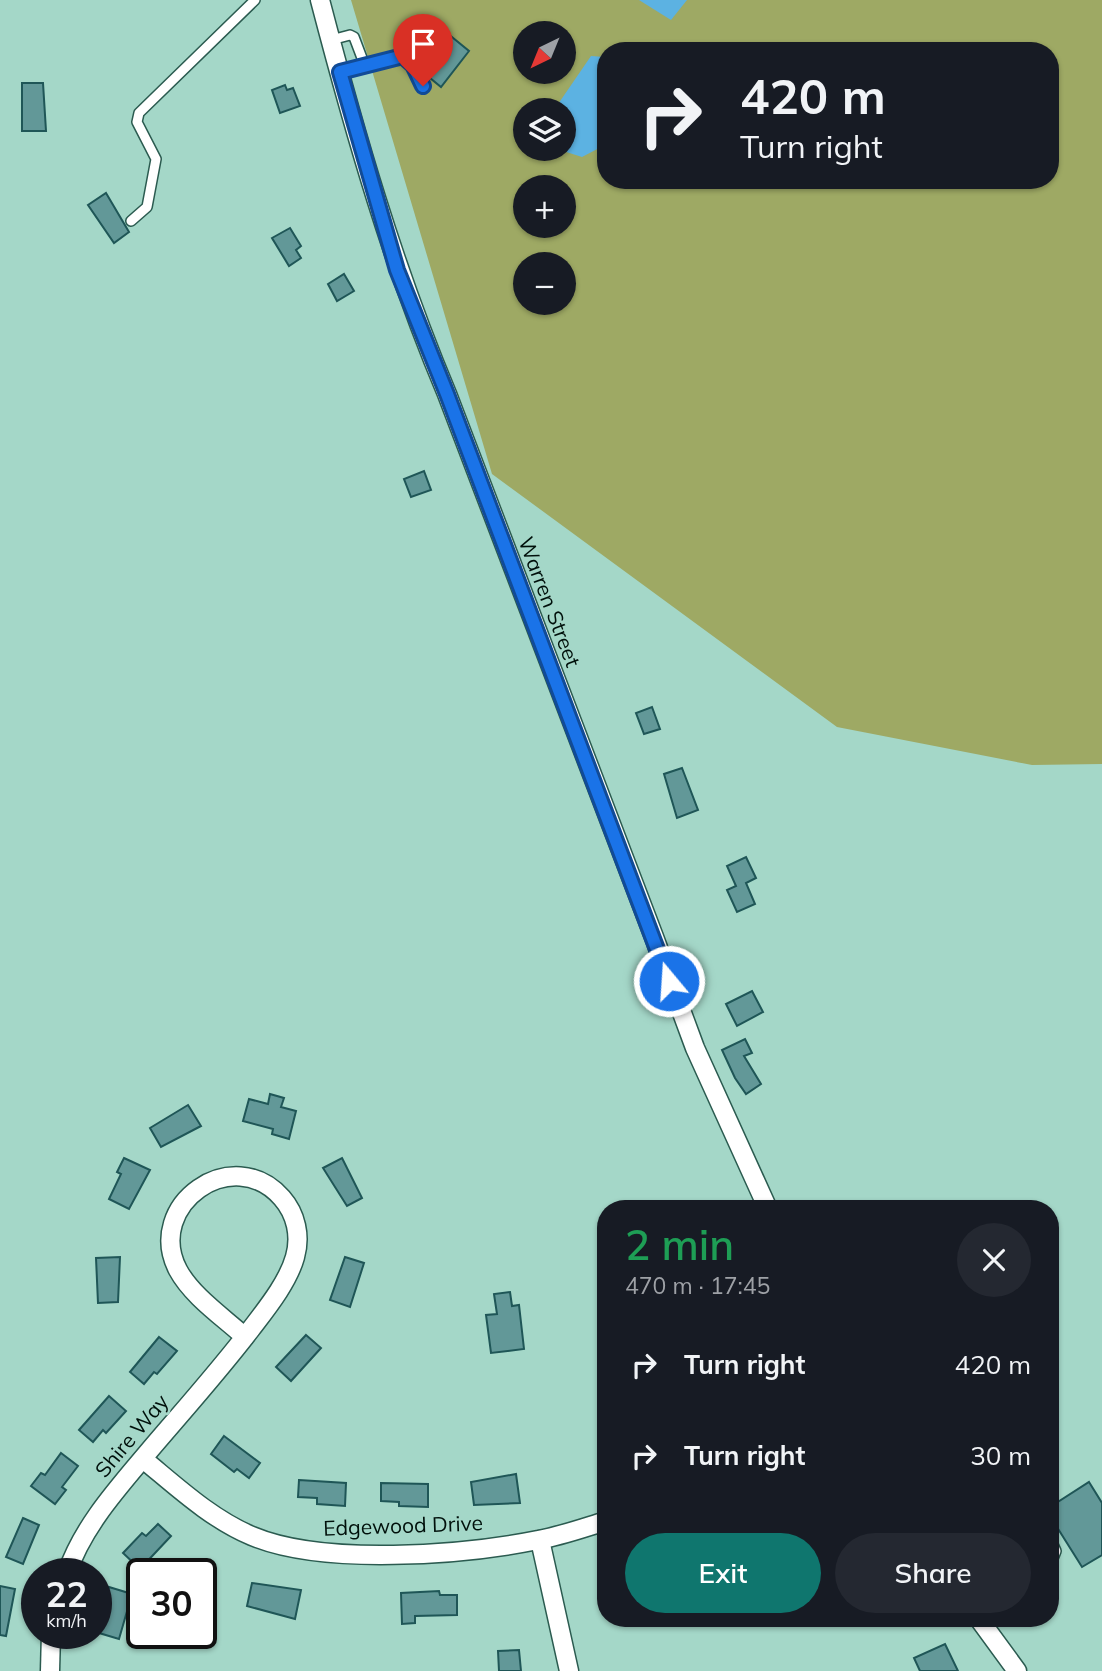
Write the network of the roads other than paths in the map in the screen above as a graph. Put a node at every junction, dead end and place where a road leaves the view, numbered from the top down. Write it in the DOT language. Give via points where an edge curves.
graph roads {
  1 [pos="255,0"];
  2 [pos="320,0"];
  3 [pos="331,40"];
  4 [pos="365,66"];
  5 [pos="340,72"];
  6 [pos="423,86"];
  7 [pos="131,221"];
  8 [pos="764,1200"];
  9 [pos="245,1337"];
  10 [pos="143,1459"];
  11 [pos="597,1524"];
  12 [pos="540,1540"];
  13 [pos="75,1558"];
  14 [pos="985,1627"];
  15 [pos="51,1649"];
  16 [pos="50,1671"];
  17 [pos="569,1671"];
  18 [pos="1017,1671"];
  1 -- 7 [label="lane" via="139,113 137,122 156,159 147,206"];
  2 -- 3 [label="street, Warren Street"];
  3 -- 4 [label="lane" via="354,37"];
  3 -- 5 [label="street, Warren Street"];
  4 -- 5 [label="lane"];
  4 -- 6 [label="lane" via="403,56"];
  5 -- 8 [label="street, Warren Street" via="410,307 447,394 676,1003"];
  9 -- 9 [label="street, Shire Way" via="289,1272 298,1234 290,1209 273,1189 250,1178 223,1177 210,1180 188,1196 174,1219 171,1245 173,1259 187,1282"];
  9 -- 10 [label="street, Shire Way"];
  10 -- 12 [label="street, Edgewood Drive" via="235,1528 297,1549 405,1553"];
  10 -- 13 [label="street, Shire Way" via="100,1511"];
  11 -- 12 [label="street, Edgewood Drive"];
  12 -- 17 [label="street"];
  14 -- 18 [label="street"];
  15 -- 16 [label="street"];
}
